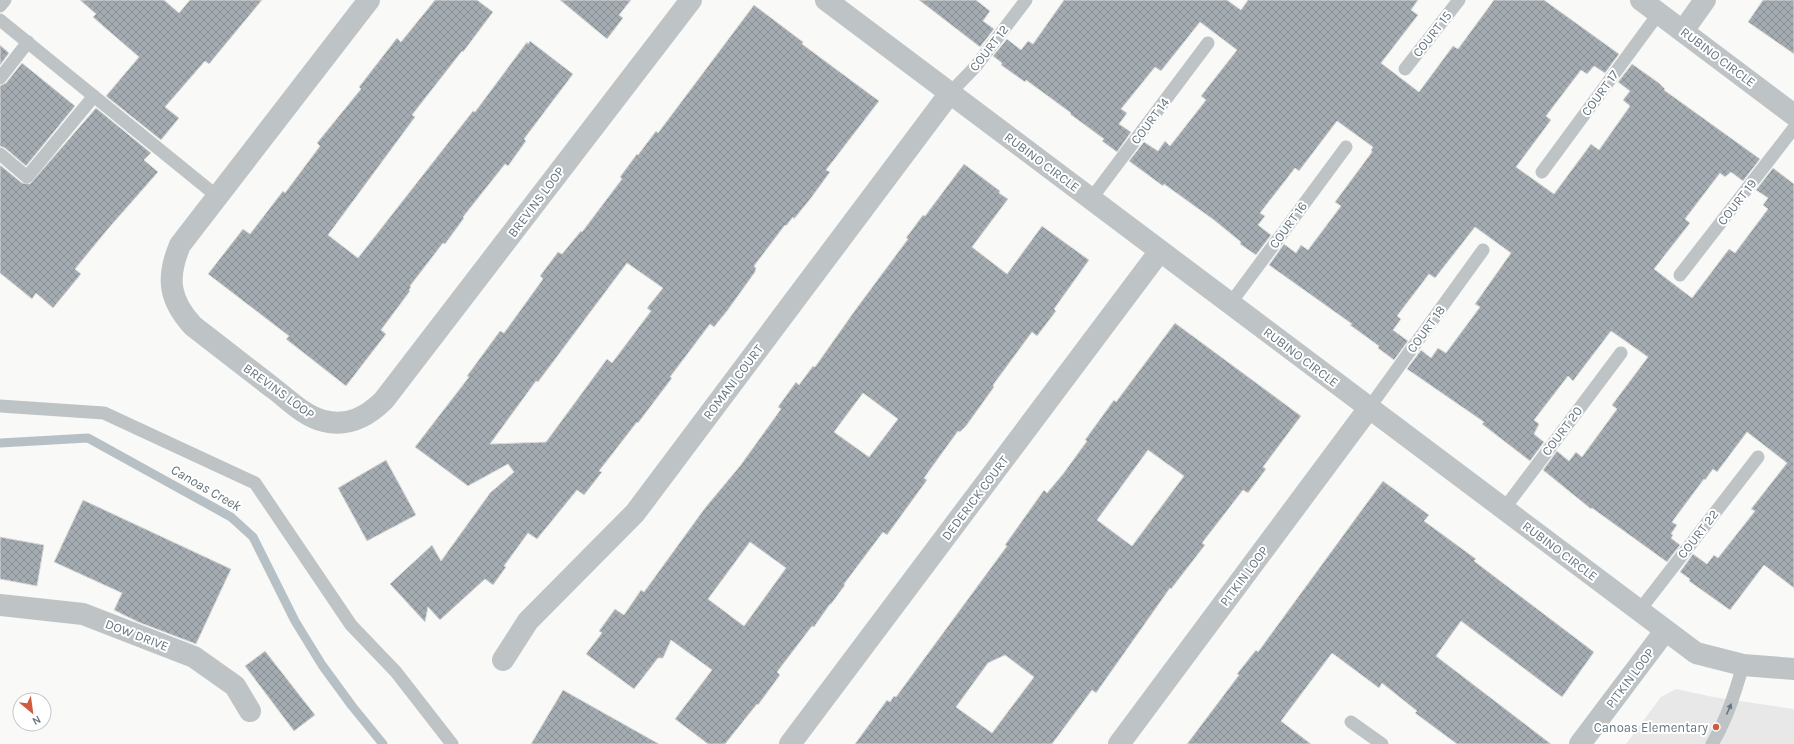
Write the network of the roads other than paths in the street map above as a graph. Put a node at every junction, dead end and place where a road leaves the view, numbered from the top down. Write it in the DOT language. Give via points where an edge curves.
graph roads {
  1 [pos="5,0"];
  2 [pos="369,0"];
  3 [pos="691,0"];
  4 [pos="826,0"];
  5 [pos="1026,0"];
  6 [pos="1459,0"];
  7 [pos="1641,0"];
  8 [pos="1705,0"];
  9 [pos="0,6"];
  10 [pos="1659,13"];
  11 [pos="0,20"];
  12 [pos="1683,31"];
  13 [pos="28,42"];
  14 [pos="1208,43"];
  15 [pos="1405,69"];
  16 [pos="0,78"];
  17 [pos="950,93"];
  18 [pos="94,96"];
  19 [pos="1794,115"];
  20 [pos="1794,128"];
  21 [pos="1346,147"];
  22 [pos="0,154"];
  23 [pos="1542,172"];
  24 [pos="218,197"];
  25 [pos="1091,199"];
  26 [pos="1483,250"];
  27 [pos="1160,251"];
  28 [pos="1680,275"];
  29 [pos="1230,304"];
  30 [pos="1621,353"];
  31 [pos="0,406"];
  32 [pos="1369,408"];
  33 [pos="1758,457"];
  34 [pos="1504,509"];
  35 [pos="0,604"];
  36 [pos="1639,611"];
  37 [pos="1665,631"];
  38 [pos="503,660"];
  39 [pos="1743,665"];
  40 [pos="1794,669"];
  41 [pos="250,711"];
  42 [pos="1351,722"];
  43 [pos="452,744"];
  44 [pos="790,744"];
  45 [pos="1119,744"];
  46 [pos="1382,744"];
  47 [pos="1580,744"];
  48 [pos="1712,744"];
  1 -- 9 [label="lane"];
  2 -- 24 [label="street, BREVINS LOOP"];
  3 -- 24 [label="street, BREVINS LOOP" via="384,400 361,418 334,423 312,416 193,326 183,314 175,301 171,286 174,258 180,245"];
  4 -- 17 [label="street, RUBINO CIRCLE"];
  5 -- 17 [label="lane, COURT 12" via="976,66"];
  6 -- 15 [label="lane, COURT 15"];
  7 -- 10 [label="street, RUBINO CIRCLE"];
  8 -- 12 [label="street"];
  10 -- 12 [label="street, RUBINO CIRCLE"];
  10 -- 23 [label="lane, COURT 17"];
  11 -- 13 [label="lane"];
  12 -- 19 [label="street, RUBINO CIRCLE"];
  13 -- 16 [label="lane"];
  13 -- 18 [label="lane"];
  14 -- 25 [label="lane, COURT 14"];
  17 -- 25 [label="street, RUBINO CIRCLE"];
  17 -- 38 [label="street, ROMANI COURT" via="635,513 528,621"];
  18 -- 22 [label="lane" via="27,177"];
  18 -- 24 [label="lane"];
  20 -- 28 [label="lane, COURT 19"];
  21 -- 29 [label="lane, COURT 16"];
  25 -- 27 [label="street, RUBINO CIRCLE"];
  26 -- 32 [label="lane, COURT 18"];
  27 -- 29 [label="street, RUBINO CIRCLE"];
  27 -- 44 [label="street, DEDERICK COURT"];
  29 -- 32 [label="street, RUBINO CIRCLE"];
  30 -- 34 [label="lane, COURT 20"];
  31 -- 43 [label="lane" via="104,413 255,483 351,624 396,672"];
  32 -- 34 [label="street, RUBINO CIRCLE"];
  32 -- 45 [label="street, PITKIN LOOP"];
  33 -- 36 [label="lane, COURT 22"];
  34 -- 36 [label="street, RUBINO CIRCLE"];
  35 -- 41 [label="street, DOW DRIVE" via="84,614 194,657 235,686"];
  36 -- 37 [label="street, RUBINO CIRCLE"];
  37 -- 39 [label="street, RUBINO CIRCLE" via="1696,653"];
  37 -- 47 [label="street, PITKIN LOOP"];
  39 -- 40 [label="street, RUBINO CIRCLE"];
  48 -- 39 [label="lane, one-way" via="1734,698"];
  42 -- 46 [label="lane"];
}
